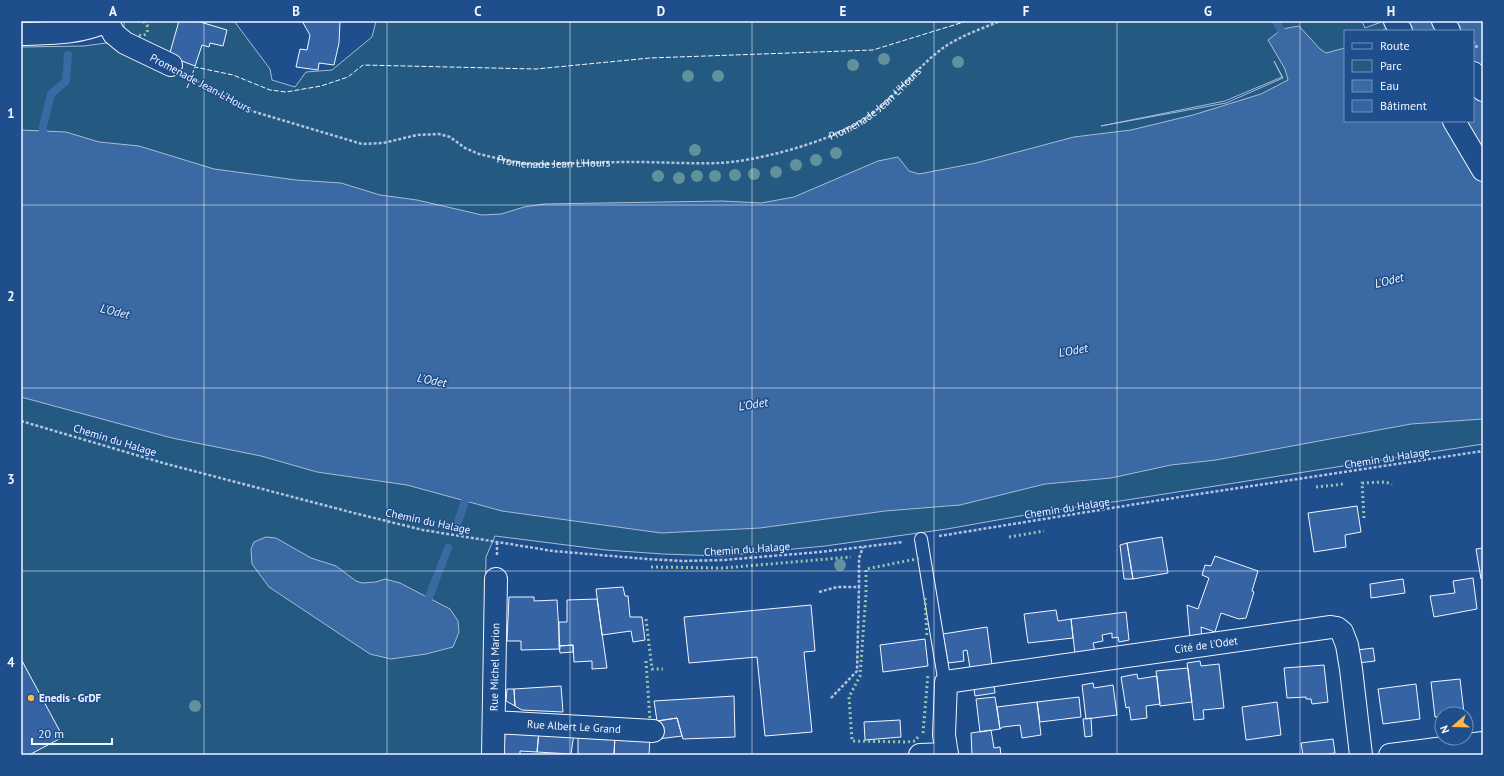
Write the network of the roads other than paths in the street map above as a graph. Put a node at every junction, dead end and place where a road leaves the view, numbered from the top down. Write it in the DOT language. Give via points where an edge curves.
graph roads {
  1 [pos="107,21"];
  2 [pos="1395,21"];
  3 [pos="1443,21"];
  4 [pos="1400,30"];
  5 [pos="1448,30"];
  6 [pos="21,34"];
  7 [pos="171,65"];
  8 [pos="1474,75"];
  9 [pos="1483,90"];
  10 [pos="1455,122"];
  11 [pos="1483,170"];
  12 [pos="921,540"];
  13 [pos="496,579"];
  14 [pos="946,682"];
  15 [pos="494,722"];
  16 [pos="653,731"];
  17 [pos="1483,743"];
  18 [pos="947,754"];
  19 [pos="493,755"];
  20 [pos="920,755"];
  21 [pos="1361,755"];
  22 [pos="1390,755"];
  1 -- 6 [label="street" via="91,28 70,32"];
  1 -- 7 [label="street, Promenade Jean L'Hours" via="114,34 125,43"];
  2 -- 4 [label="street"];
  3 -- 5 [label="street"];
  8 -- 9 [label="street"];
  10 -- 11 [label="street"];
  12 -- 14 [label="lane" via="942,672"];
  13 -- 15 [label="street, Rue Michel Marion"];
  14 -- 18 [label="street" via="944,735"];
  14 -- 21 [label="street, Cité de l'Odet" via="1337,628 1342,632 1347,645"];
  15 -- 16 [label="street, Rue Albert Le Grand"];
  15 -- 19 [label="street, Rue Michel Marion"];
  17 -- 22 [label="street"];
  18 -- 20 [label="street"];
}
